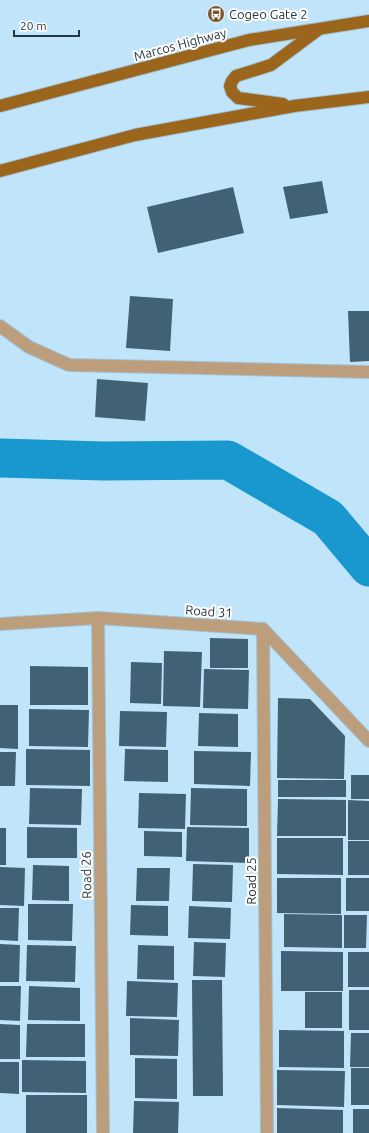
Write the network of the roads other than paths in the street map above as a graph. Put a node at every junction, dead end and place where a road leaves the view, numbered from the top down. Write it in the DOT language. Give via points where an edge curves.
graph roads {
  1 [pos="369,21"];
  2 [pos="321,28"];
  3 [pos="369,97"];
  4 [pos="0,106"];
  5 [pos="294,106"];
  6 [pos="0,171"];
  7 [pos="0,326"];
  8 [pos="369,372"];
  9 [pos="98,618"];
  10 [pos="0,624"];
  11 [pos="263,629"];
  12 [pos="369,741"];
  13 [pos="103,1133"];
  14 [pos="267,1133"];
  1 -- 2 [label="main road, Marcos Highway"];
  2 -- 4 [label="main road, Marcos Highway" via="249,40"];
  2 -- 5 [label="main road" via="271,65 236,76 230,86 238,98"];
  3 -- 5 [label="main road"];
  5 -- 6 [label="main road" via="135,135"];
  7 -- 8 [label="street" via="29,347 69,365"];
  9 -- 10 [label="street, Road 31"];
  9 -- 11 [label="street, Road 31"];
  9 -- 13 [label="street, Road 26"];
  11 -- 12 [label="street"];
  11 -- 14 [label="street, Road 25"];
}
